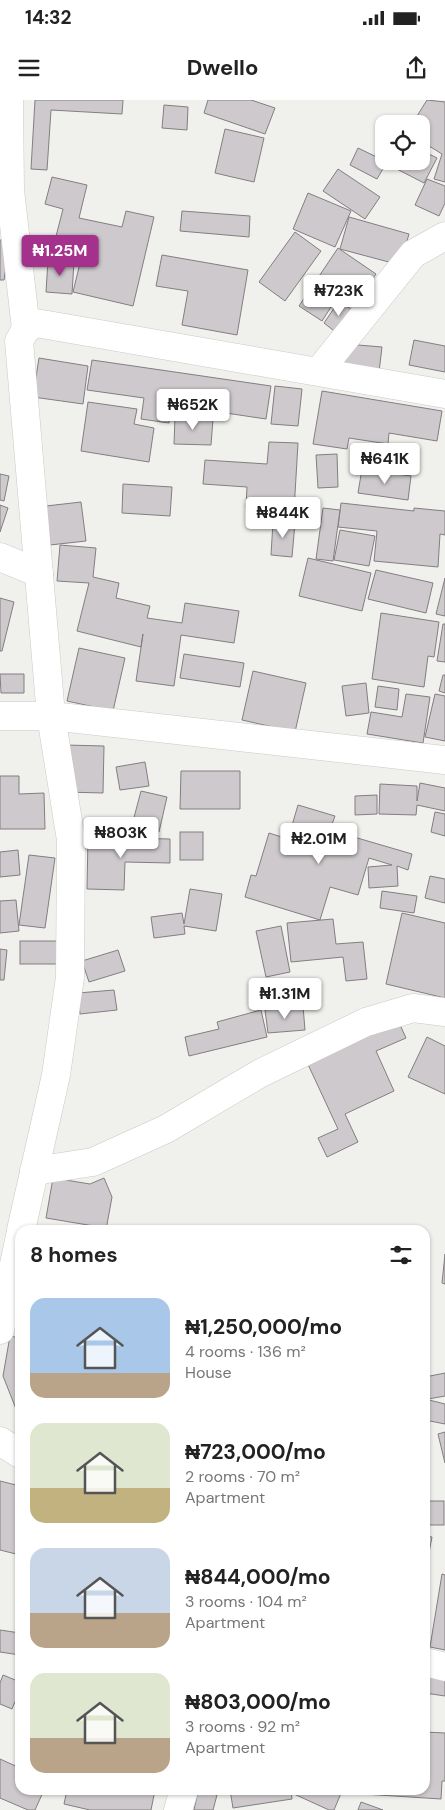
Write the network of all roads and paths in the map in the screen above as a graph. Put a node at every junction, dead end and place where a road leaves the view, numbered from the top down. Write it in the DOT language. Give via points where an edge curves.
graph roads {
  1 [pos="10,100"];
  2 [pos="445,236"];
  3 [pos="26,329"];
  4 [pos="319,371"];
  5 [pos="445,394"];
  6 [pos="0,557"];
  7 [pos="39,573"];
  8 [pos="0,716"];
  9 [pos="51,716"];
  10 [pos="445,760"];
  11 [pos="445,1012"];
  12 [pos="34,1171"];
  13 [pos="22,1225"];
  14 [pos="15,1260"];
  15 [pos="0,1330"];
  16 [pos="0,1441"];
  17 [pos="15,1451"];
  18 [pos="430,1663"];
  19 [pos="445,1667"];
  20 [pos="182,1795"];
  21 [pos="178,1810"];
  1 -- 3 [label="street" via="10,190"];
  2 -- 4 [label="street" via="413,254"];
  3 -- 4 [label="street" via="36,324"];
  3 -- 7 [label="street" via="19,341"];
  4 -- 5 [label="street"];
  6 -- 7 [label="street"];
  7 -- 9 [label="street"];
  8 -- 9 [label="street"];
  9 -- 10 [label="street"];
  9 -- 12 [label="street" via="71,840 70,977 56,1074"];
  11 -- 12 [label="street" via="413,1008 366,1022 259,1074 166,1130 93,1162"];
  12 -- 13 [label="street"];
  14 -- 15 [label="street"];
  16 -- 17 [label="street"];
  18 -- 19 [label="street"];
  20 -- 21 [label="street"];
}
